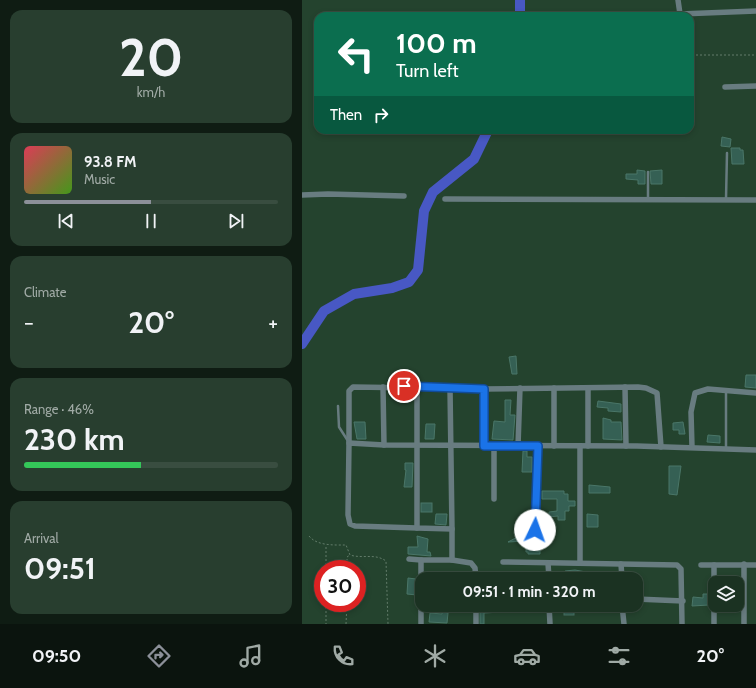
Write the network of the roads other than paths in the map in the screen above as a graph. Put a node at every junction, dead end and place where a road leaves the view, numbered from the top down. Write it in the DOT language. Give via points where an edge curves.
graph roads {
  1 [pos="678,0"];
  2 [pos="756,11"];
  3 [pos="678,12"];
  4 [pos="694,14"];
  5 [pos="756,86"];
  6 [pos="725,87"];
  7 [pos="727,153"];
  8 [pos="648,172"];
  9 [pos="302,195"];
  10 [pos="404,196"];
  11 [pos="648,198"];
  12 [pos="445,199"];
  13 [pos="726,199"];
  14 [pos="756,200"];
  15 [pos="383,387"];
  16 [pos="417,387"];
  17 [pos="625,387"];
  18 [pos="450,388"];
  19 [pos="520,388"];
  20 [pos="554,388"];
  21 [pos="588,388"];
  22 [pos="484,389"];
  23 [pos="726,391"];
  24 [pos="756,393"];
  25 [pos="338,406"];
  26 [pos="349,443"];
  27 [pos="494,445"];
  28 [pos="384,446"];
  29 [pos="418,446"];
  30 [pos="450,446"];
  31 [pos="484,446"];
  32 [pos="518,446"];
  33 [pos="538,446"];
  34 [pos="554,446"];
  35 [pos="588,446"];
  36 [pos="626,446"];
  37 [pos="580,447"];
  38 [pos="660,447"];
  39 [pos="692,447"];
  40 [pos="726,448"];
  41 [pos="756,450"];
  42 [pos="494,498"];
  43 [pos="417,528"];
  44 [pos="452,528"];
  45 [pos="535,530"];
  46 [pos="409,559"];
  47 [pos="421,560"];
  48 [pos="452,560"];
  49 [pos="503,562"];
  50 [pos="548,563"];
  51 [pos="580,563"];
  52 [pos="621,564"];
  53 [pos="744,564"];
  54 [pos="756,564"];
  55 [pos="701,565"];
  56 [pos="714,565"];
  57 [pos="475,572"];
  58 [pos="548,572"];
  59 [pos="622,572"];
  60 [pos="643,599"];
  61 [pos="683,601"];
  62 [pos="476,612"];
  63 [pos="549,612"];
  64 [pos="623,612"];
  65 [pos="421,624"];
  66 [pos="476,624"];
  67 [pos="550,624"];
  68 [pos="624,624"];
  69 [pos="682,624"];
  70 [pos="714,624"];
  71 [pos="744,624"];
  1 -- 3 [label="street"];
  2 -- 4 [label="street"];
  5 -- 6 [label="street"];
  7 -- 13 [label="lane"];
  8 -- 11 [label="lane"];
  9 -- 10 [label="street"];
  11 -- 12 [label="street"];
  11 -- 13 [label="street"];
  13 -- 14 [label="street"];
  15 -- 16 [label="street"];
  15 -- 26 [label="street" via="353,387 349,391"];
  15 -- 28 [label="street"];
  16 -- 18 [label="street"];
  16 -- 29 [label="street"];
  17 -- 21 [label="street"];
  17 -- 36 [label="street"];
  17 -- 38 [label="street" via="646,388 657,393"];
  18 -- 22 [label="street"];
  18 -- 30 [label="street"];
  19 -- 20 [label="street"];
  19 -- 22 [label="street"];
  19 -- 32 [label="street"];
  20 -- 21 [label="street"];
  20 -- 34 [label="street"];
  21 -- 35 [label="street"];
  22 -- 31 [label="street"];
  23 -- 24 [label="street"];
  23 -- 39 [label="street" via="708,389 695,393 691,412"];
  23 -- 40 [label="lane"];
  25 -- 26 [label="lane" via="339,427"];
  26 -- 28 [label="street"];
  26 -- 43 [label="street" via="350,524"];
  27 -- 31 [label="street"];
  27 -- 32 [label="street"];
  27 -- 42 [label="street"];
  28 -- 29 [label="street"];
  29 -- 30 [label="street"];
  29 -- 43 [label="street"];
  30 -- 31 [label="street"];
  30 -- 44 [label="street"];
  32 -- 33 [label="street"];
  33 -- 34 [label="street"];
  33 -- 45 [label="street"];
  34 -- 37 [label="street"];
  35 -- 36 [label="street"];
  35 -- 37 [label="street"];
  36 -- 38 [label="street"];
  37 -- 51 [label="street"];
  38 -- 39 [label="street"];
  39 -- 40 [label="street"];
  40 -- 41 [label="street"];
  43 -- 44 [label="street"];
  44 -- 48 [label="street"];
  46 -- 47 [label="street"];
  47 -- 48 [label="street"];
  47 -- 65 [label="street"];
  48 -- 57 [label="street" via="473,564"];
  49 -- 50 [label="street"];
  50 -- 51 [label="street"];
  50 -- 58 [label="street"];
  51 -- 52 [label="street"];
  52 -- 59 [label="street"];
  52 -- 61 [label="street" via="677,565 681,569"];
  53 -- 54 [label="street"];
  53 -- 56 [label="street"];
  53 -- 71 [label="street"];
  55 -- 56 [label="street"];
  56 -- 70 [label="street"];
  60 -- 61 [label="street"];
  61 -- 69 [label="street"];
  62 -- 66 [label="street"];
  63 -- 67 [label="street"];
  64 -- 68 [label="street"];
}
